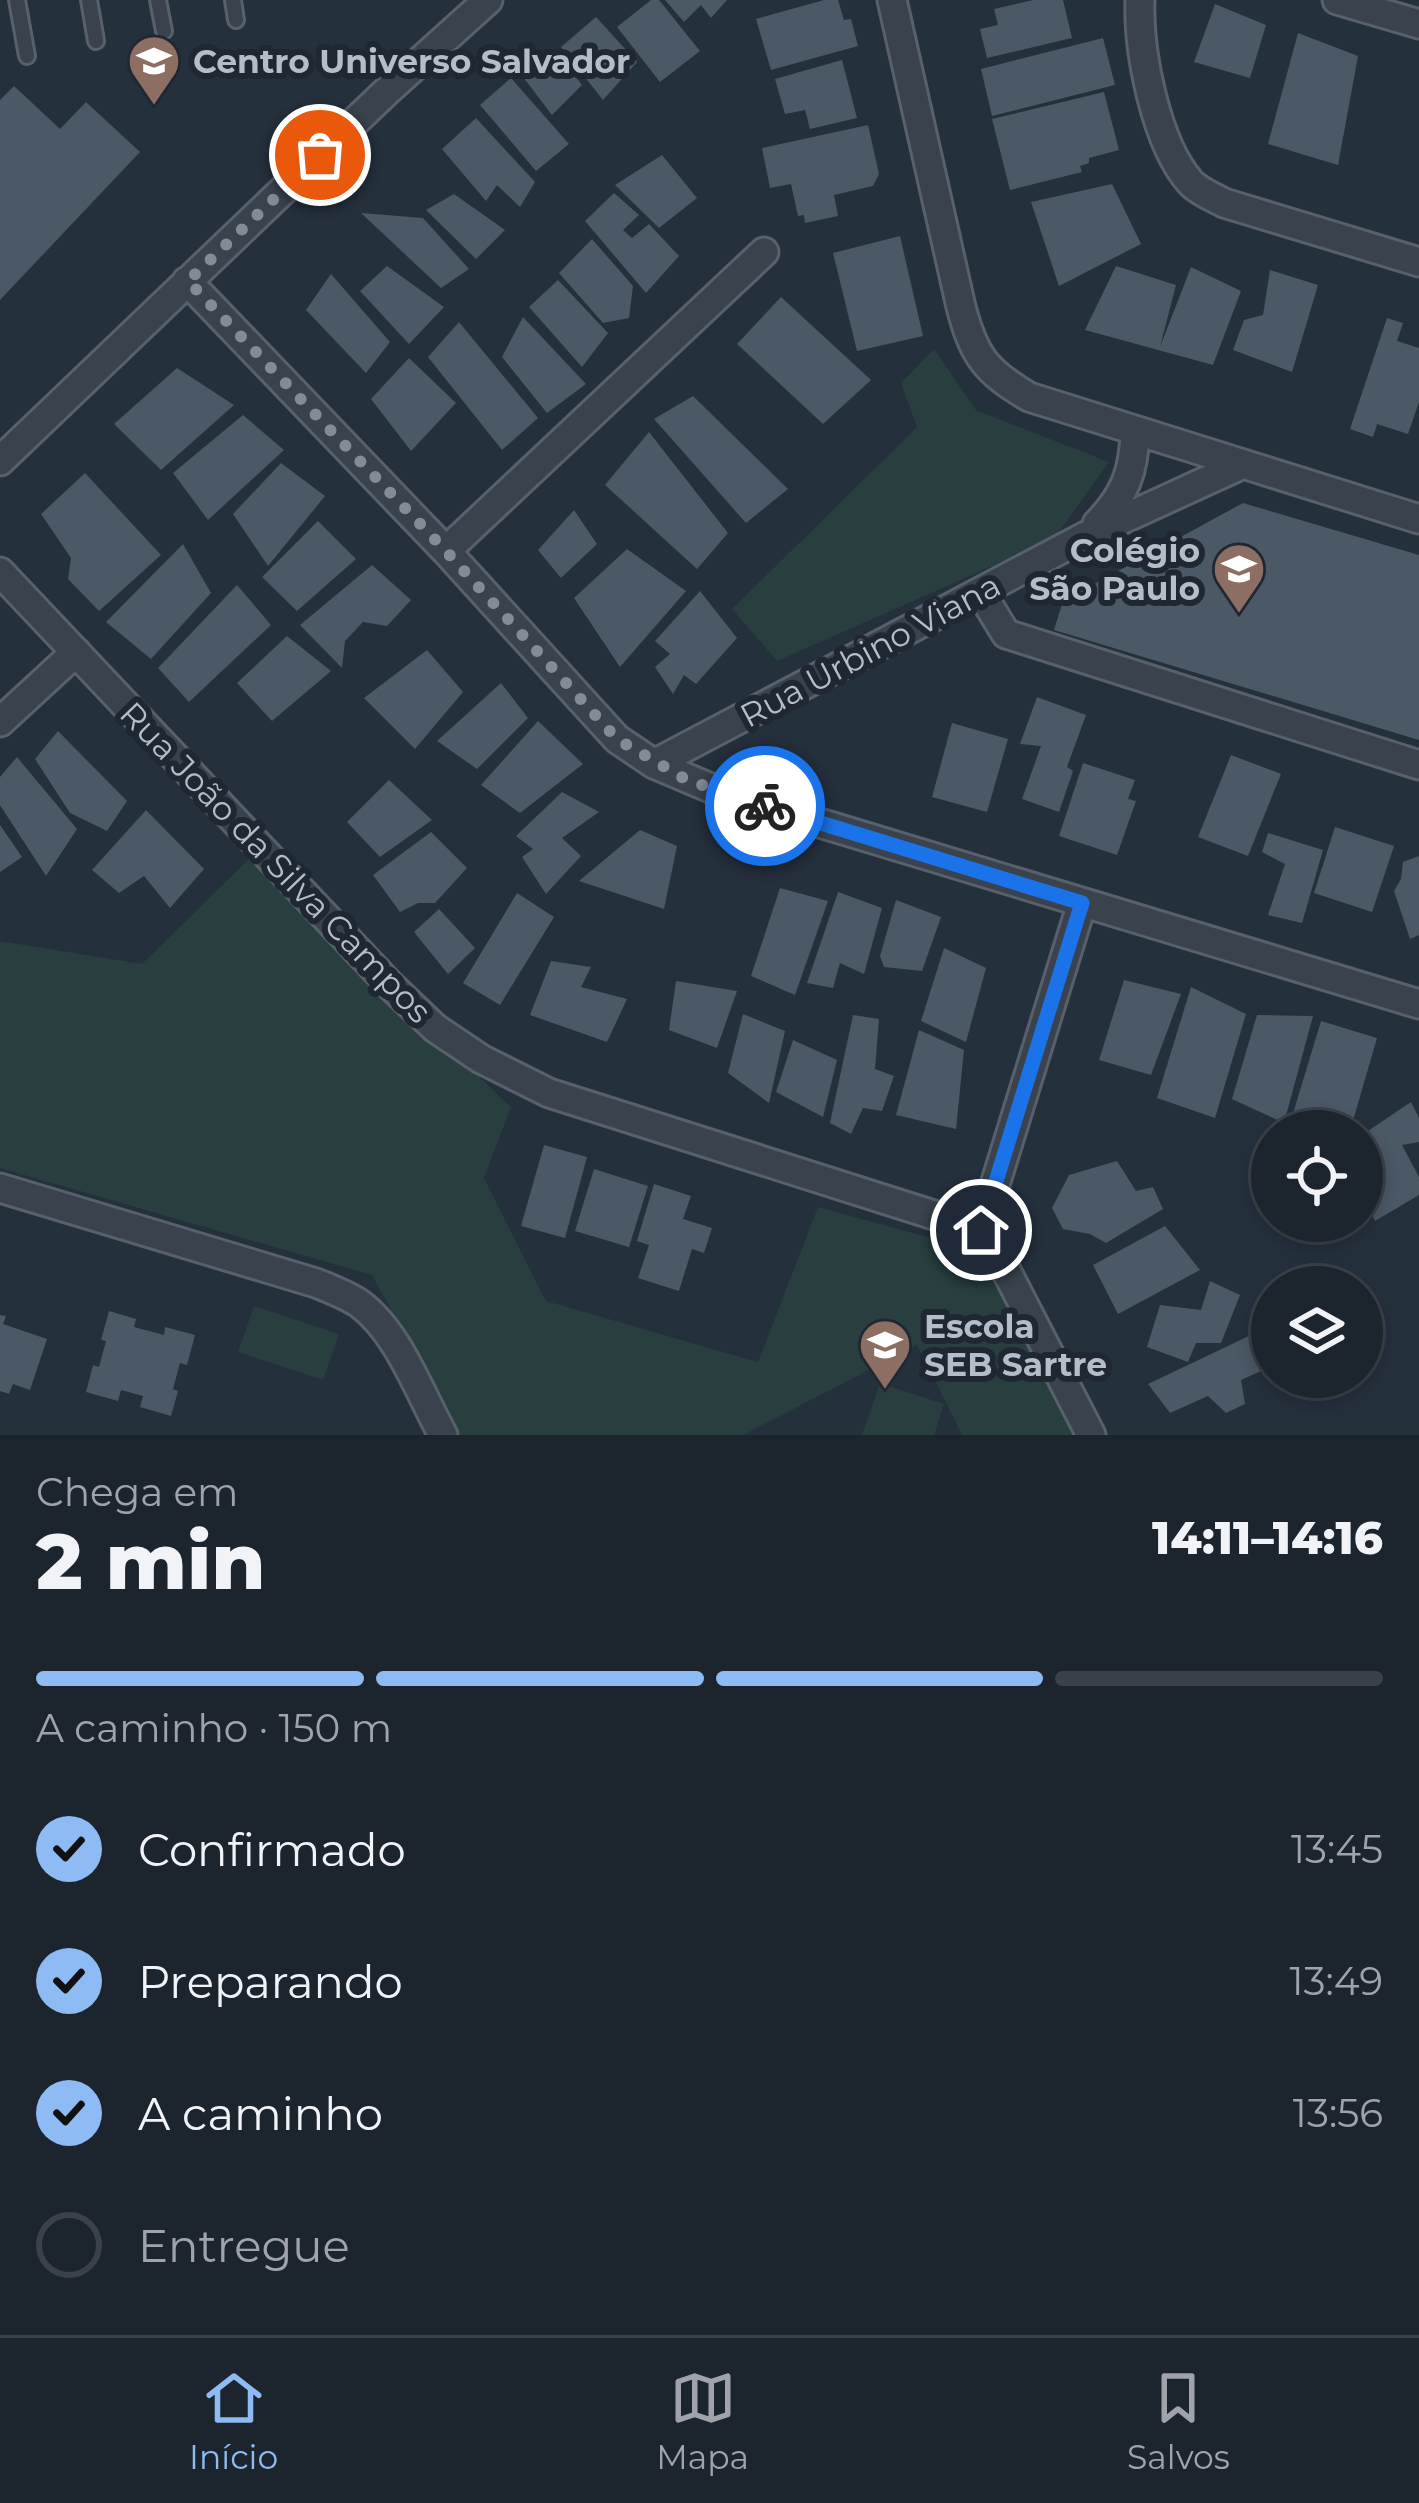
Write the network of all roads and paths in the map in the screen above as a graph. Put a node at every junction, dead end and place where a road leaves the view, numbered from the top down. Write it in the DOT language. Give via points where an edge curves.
graph roads {
  1 [pos="17,0"];
  2 [pos="89,0"];
  3 [pos="158,0"];
  4 [pos="233,0"];
  5 [pos="488,0"];
  6 [pos="892,0"];
  7 [pos="1139,0"];
  8 [pos="1337,0"];
  9 [pos="236,20"];
  10 [pos="1419,24"];
  11 [pos="164,31"];
  12 [pos="97,41"];
  13 [pos="27,56"];
  14 [pos="764,252"];
  15 [pos="1419,262"];
  16 [pos="188,281"];
  17 [pos="1135,431"];
  18 [pos="0,461"];
  19 [pos="1241,465"];
  20 [pos="1419,520"];
  21 [pos="1086,536"];
  22 [pos="446,551"];
  23 [pos="0,572"];
  24 [pos="981,593"];
  25 [pos="76,652"];
  26 [pos="0,722"];
  27 [pos="654,764"];
  28 [pos="1419,765"];
  29 [pos="1082,903"];
  30 [pos="1419,1004"];
  31 [pos="0,1188"];
  32 [pos="981,1230"];
  33 [pos="443,1435"];
  34 [pos="1091,1435"];
  1 -- 13 [label="lane"];
  2 -- 12 [label="lane"];
  3 -- 11 [label="lane"];
  4 -- 9 [label="lane"];
  5 -- 16 [label="street"];
  6 -- 17 [label="street" via="961,307 982,364 1029,397"];
  7 -- 15 [label="street" via="1165,140 1196,188"];
  8 -- 10 [label="street"];
  14 -- 22 [label="street"];
  16 -- 18 [label="street"];
  16 -- 22 [label="street"];
  17 -- 19 [label="street"];
  17 -- 21 [label="street, Rua Urbino Viana" via="1128,484"];
  19 -- 20 [label="street"];
  19 -- 21 [label="street, Rua Urbino Viana"];
  21 -- 24 [label="street, Rua Urbino Viana"];
  22 -- 27 [label="street" via="617,739"];
  23 -- 25 [label="street, Rua João da Silva Campos"];
  24 -- 27 [label="street, Rua Urbino Viana"];
  24 -- 28 [label="street" via="1006,634"];
  25 -- 26 [label="street"];
  25 -- 32 [label="street, Rua João da Silva Campos" via="392,986 481,1059 549,1093"];
  27 -- 29 [label="street" via="727,795"];
  29 -- 30 [label="street"];
  29 -- 32 [label="street"];
  31 -- 33 [label="street" via="316,1283 361,1305 391,1340"];
  32 -- 34 [label="street"];
}
